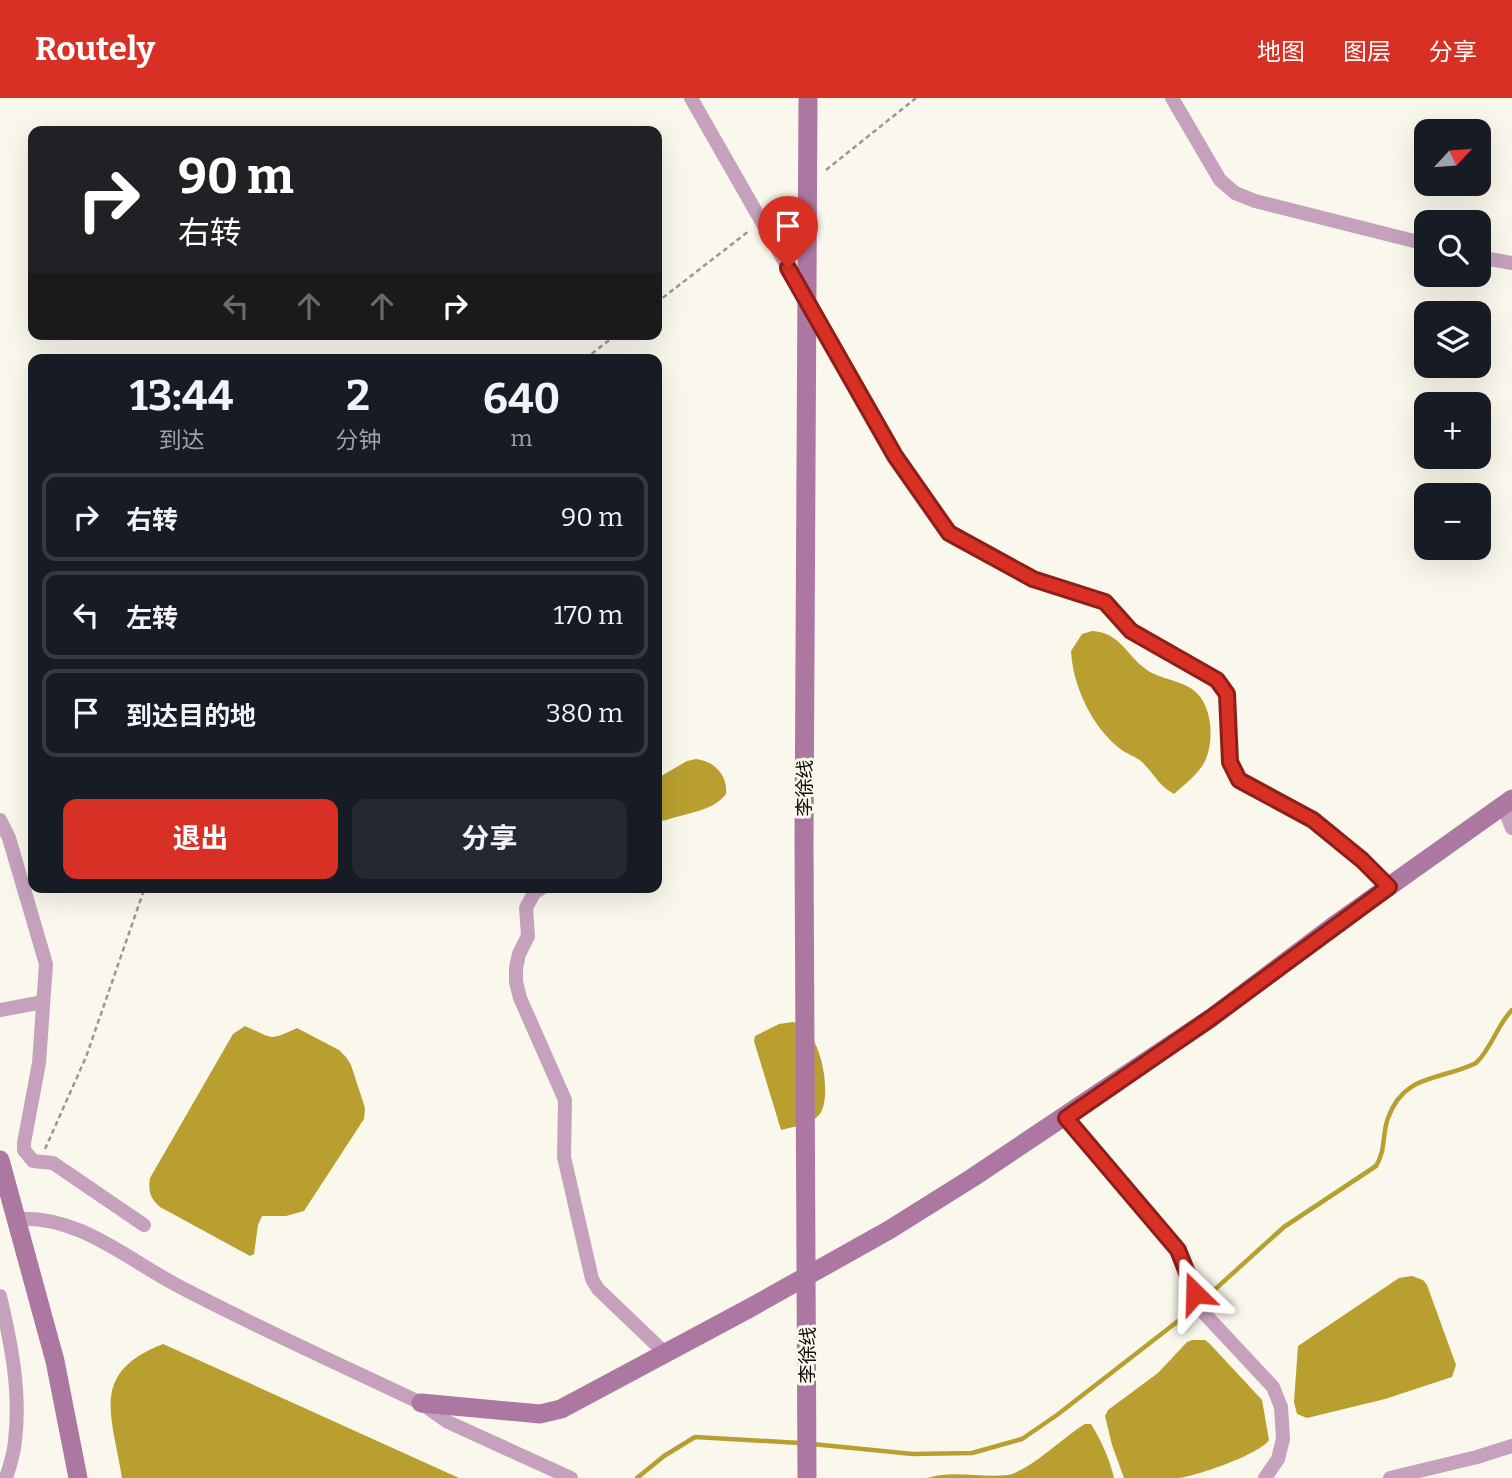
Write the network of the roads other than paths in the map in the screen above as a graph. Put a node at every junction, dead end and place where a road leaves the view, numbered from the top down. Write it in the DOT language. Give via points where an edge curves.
graph roads {
  1 [pos="691,98"];
  2 [pos="808,98"];
  3 [pos="1172,98"];
  4 [pos="1414,241"];
  5 [pos="1491,259"];
  6 [pos="1512,263"];
  7 [pos="1507,803"];
  8 [pos="0,820"];
  9 [pos="1512,828"];
  10 [pos="1389,887"];
  11 [pos="535,893"];
  12 [pos="43,1002"];
  13 [pos="0,1010"];
  14 [pos="1066,1118"];
  15 [pos="0,1160"];
  16 [pos="17,1219"];
  17 [pos="144,1225"];
  18 [pos="0,1296"];
  19 [pos="666,1354"];
  20 [pos="421,1403"];
  21 [pos="1512,1446"];
  22 [pos="6,1478"];
  23 [pos="78,1478"];
  24 [pos="570,1478"];
  25 [pos="807,1478"];
  26 [pos="1265,1478"];
  27 [pos="1390,1478"];
  1 -- 10 [label="street" via="895,456 949,533 1033,579 1105,602 1131,631 1217,680 1227,694 1230,762 1239,780 1313,820"];
  2 -- 25 [label="main road, 李徐线"];
  3 -- 4 [label="street" via="1220,180 1235,193"];
  5 -- 6 [label="street"];
  7 -- 9 [label="street"];
  7 -- 10 [label="main road"];
  8 -- 12 [label="street" via="46,964"];
  10 -- 14 [label="main road"];
  11 -- 19 [label="street" via="526,908 528,936 519,954 516,982 565,1100 564,1157 589,1269 598,1289"];
  12 -- 13 [label="street"];
  12 -- 17 [label="street" via="39,1063 24,1150 33,1161 53,1163"];
  14 -- 19 [label="main road" via="889,1230"];
  14 -- 26 [label="street" via="1178,1250 1203,1312 1273,1387 1284,1428 1282,1450"];
  15 -- 16 [label="main road"];
  16 -- 20 [label="street" via="53,1220 77,1228 183,1289"];
  16 -- 23 [label="main road" via="55,1361"];
  18 -- 22 [label="street" via="16,1391 15,1443"];
  19 -- 20 [label="main road" via="573,1404 540,1414"];
  20 -- 24 [label="street" via="448,1422"];
  21 -- 27 [label="street"];
}
